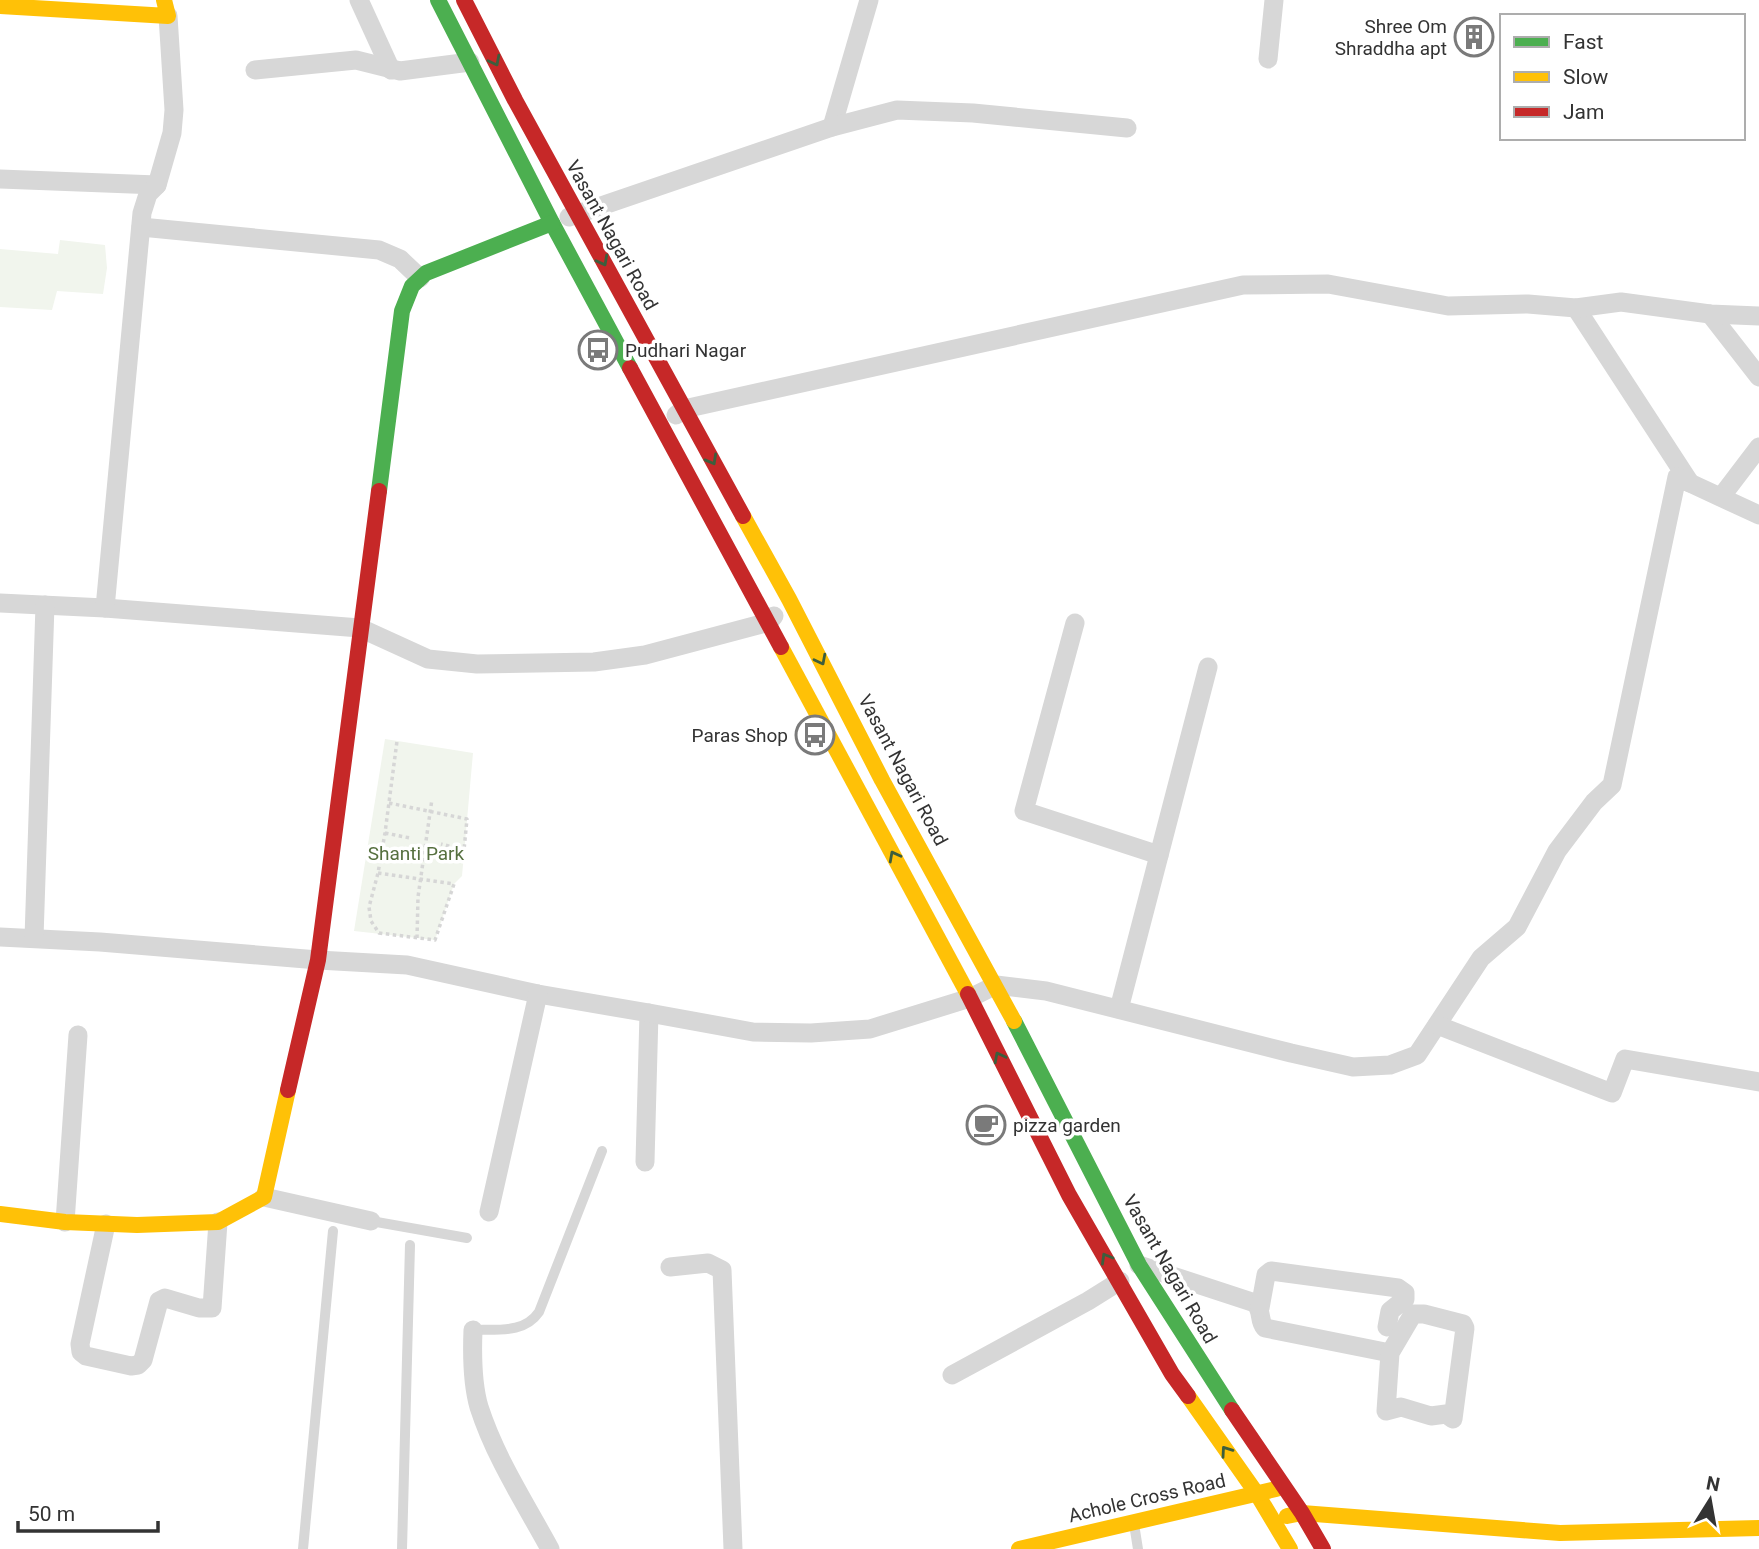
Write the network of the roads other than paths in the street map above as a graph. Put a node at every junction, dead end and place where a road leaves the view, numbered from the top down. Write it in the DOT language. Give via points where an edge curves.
graph roads {
  1 [pos="359,0"];
  2 [pos="438,0"];
  3 [pos="464,0"];
  4 [pos="869,0"];
  5 [pos="1274,0"];
  6 [pos="0,6"];
  7 [pos="166,8"];
  8 [pos="1268,59"];
  9 [pos="470,62"];
  10 [pos="255,70"];
  11 [pos="391,70"];
  12 [pos="832,127"];
  13 [pos="1127,128"];
  14 [pos="0,179"];
  15 [pos="157,185"];
  16 [pos="578,214"];
  17 [pos="552,223"];
  18 [pos="141,228"];
  19 [pos="420,278"];
  20 [pos="1576,307"];
  21 [pos="1710,314"];
  22 [pos="1759,316"];
  23 [pos="1759,377"];
  24 [pos="684,409"];
  25 [pos="660,426"];
  26 [pos="1759,447"];
  27 [pos="1690,483"];
  28 [pos="1721,498"];
  29 [pos="1759,515"];
  30 [pos="789,599"];
  31 [pos="0,603"];
  32 [pos="45,604"];
  33 [pos="105,608"];
  34 [pos="769,622"];
  35 [pos="1075,623"];
  36 [pos="360,628"];
  37 [pos="1208,667"];
  38 [pos="1159,855"];
  39 [pos="0,937"];
  40 [pos="34,938"];
  41 [pos="318,960"];
  42 [pos="996,985"];
  43 [pos="538,994"];
  44 [pos="970,998"];
  45 [pos="1119,1009"];
  46 [pos="649,1013"];
  47 [pos="1437,1025"];
  48 [pos="78,1035"];
  49 [pos="1759,1082"];
  50 [pos="602,1150"];
  51 [pos="645,1162"];
  52 [pos="264,1197"];
  53 [pos="489,1212"];
  54 [pos="0,1213"];
  55 [pos="371,1220"];
  56 [pos="65,1222"];
  57 [pos="218,1222"];
  58 [pos="106,1224"];
  59 [pos="333,1231"];
  60 [pos="467,1238"];
  61 [pos="410,1245"];
  62 [pos="1139,1265"];
  63 [pos="670,1267"];
  64 [pos="1120,1281"];
  65 [pos="1260,1308"];
  66 [pos="1387,1327"];
  67 [pos="473,1331"];
  68 [pos="1390,1353"];
  69 [pos="952,1375"];
  70 [pos="1284,1487"];
  71 [pos="1257,1494"];
  72 [pos="1302,1513"];
  73 [pos="1271,1519"];
  74 [pos="1134,1523"];
  75 [pos="1759,1528"];
  76 [pos="303,1549"];
  77 [pos="402,1549"];
  78 [pos="550,1549"];
  79 [pos="733,1549"];
  80 [pos="1019,1549"];
  81 [pos="1138,1549"];
  82 [pos="1290,1549"];
  83 [pos="1323,1549"];
  1 -- 11 [label="street"];
  2 -- 9 [label="main road"];
  3 -- 16 [label="main road, Vasant Nagari Road, one-way"];
  4 -- 12 [label="street"];
  5 -- 8 [label="street"];
  6 -- 7 [label="main road"];
  7 -- 15 [label="street" via="174,110"];
  9 -- 11 [label="street"];
  9 -- 17 [label="main road"];
  10 -- 11 [label="street" via="356,60"];
  12 -- 13 [label="street" via="897,110"];
  12 -- 16 [label="street"];
  14 -- 15 [label="street"];
  15 -- 18 [label="street" via="148,194"];
  16 -- 17 [label="street"];
  16 -- 24 [label="main road, Vasant Nagari Road, one-way"];
  17 -- 19 [label="main road"];
  17 -- 25 [label="main road"];
  18 -- 19 [label="street" via="379,250 400,259"];
  18 -- 33 [label="street"];
  19 -- 36 [label="main road" via="412,286 398,335"];
  20 -- 21 [label="street" via="1620,302"];
  20 -- 24 [label="street" via="1448,306 1328,284 1243,285"];
  20 -- 27 [label="street"];
  21 -- 22 [label="street"];
  21 -- 23 [label="street"];
  24 -- 25 [label="street"];
  24 -- 30 [label="main road, Vasant Nagari Road, one-way"];
  25 -- 34 [label="main road"];
  26 -- 28 [label="street"];
  27 -- 28 [label="street"];
  27 -- 47 [label="street" via="1677,477 1612,785 1557,851 1517,927 1481,958"];
  28 -- 29 [label="street"];
  30 -- 34 [label="street"];
  30 -- 42 [label="main road, Vasant Nagari Road, one-way" via="882,780"];
  31 -- 32 [label="street"];
  32 -- 33 [label="street"];
  32 -- 40 [label="street"];
  33 -- 36 [label="street"];
  34 -- 36 [label="street" via="645,655 594,662 477,664 428,659"];
  44 -- 34 [label="main road, one-way"];
  35 -- 38 [label="street" via="1024,811"];
  36 -- 41 [label="main road"];
  37 -- 38 [label="street"];
  38 -- 45 [label="street"];
  39 -- 40 [label="street"];
  40 -- 41 [label="street"];
  41 -- 43 [label="street" via="407,964"];
  41 -- 52 [label="main road"];
  42 -- 44 [label="street"];
  42 -- 45 [label="street" via="1046,991"];
  42 -- 62 [label="main road, Vasant Nagari Road"];
  43 -- 46 [label="street"];
  43 -- 53 [label="street"];
  44 -- 46 [label="street" via="870,1029 811,1032 753,1032"];
  64 -- 44 [label="main road, one-way" via="1069,1195"];
  45 -- 47 [label="street" via="1353,1067 1390,1065 1417,1055"];
  46 -- 51 [label="street"];
  47 -- 49 [label="street" via="1612,1093 1625,1059"];
  48 -- 56 [label="street"];
  50 -- 67 [label="lane" via="532,1322 523,1328"];
  52 -- 55 [label="street"];
  52 -- 57 [label="main road"];
  54 -- 56 [label="main road"];
  55 -- 60 [label="lane"];
  56 -- 58 [label="main road"];
  57 -- 58 [label="main road"];
  57 -- 58 [label="street" via="212,1308 165,1298 159,1301 143,1360 131,1366 86,1356 80,1344"];
  59 -- 76 [label="lane"];
  61 -- 77 [label="lane"];
  62 -- 65 [label="street"];
  62 -- 70 [label="main road, Vasant Nagari Road"];
  63 -- 79 [label="street" via="708,1264 722,1270"];
  64 -- 69 [label="street"];
  71 -- 64 [label="main road, one-way" via="1172,1374"];
  65 -- 66 [label="street" via="1266,1275 1271,1271 1398,1288 1405,1299 1390,1311"];
  65 -- 68 [label="street" via="1265,1328"];
  67 -- 78 [label="street" via="478,1404 494,1447"];
  68 -- 68 [label="street" via="1387,1412 1401,1407 1453,1419 1463,1324 1413,1314"];
  70 -- 71 [label="main road, Achole Cross Road"];
  70 -- 72 [label="main road, Vasant Nagari Road"];
  71 -- 73 [label="main road"];
  71 -- 74 [label="main road, Achole Cross Road"];
  72 -- 73 [label="main road"];
  72 -- 75 [label="main road" via="1560,1532"];
  72 -- 83 [label="main road, Vasant Nagari Road"];
  73 -- 82 [label="main road"];
  74 -- 80 [label="main road, Achole Cross Road"];
  74 -- 81 [label="lane"];
}
